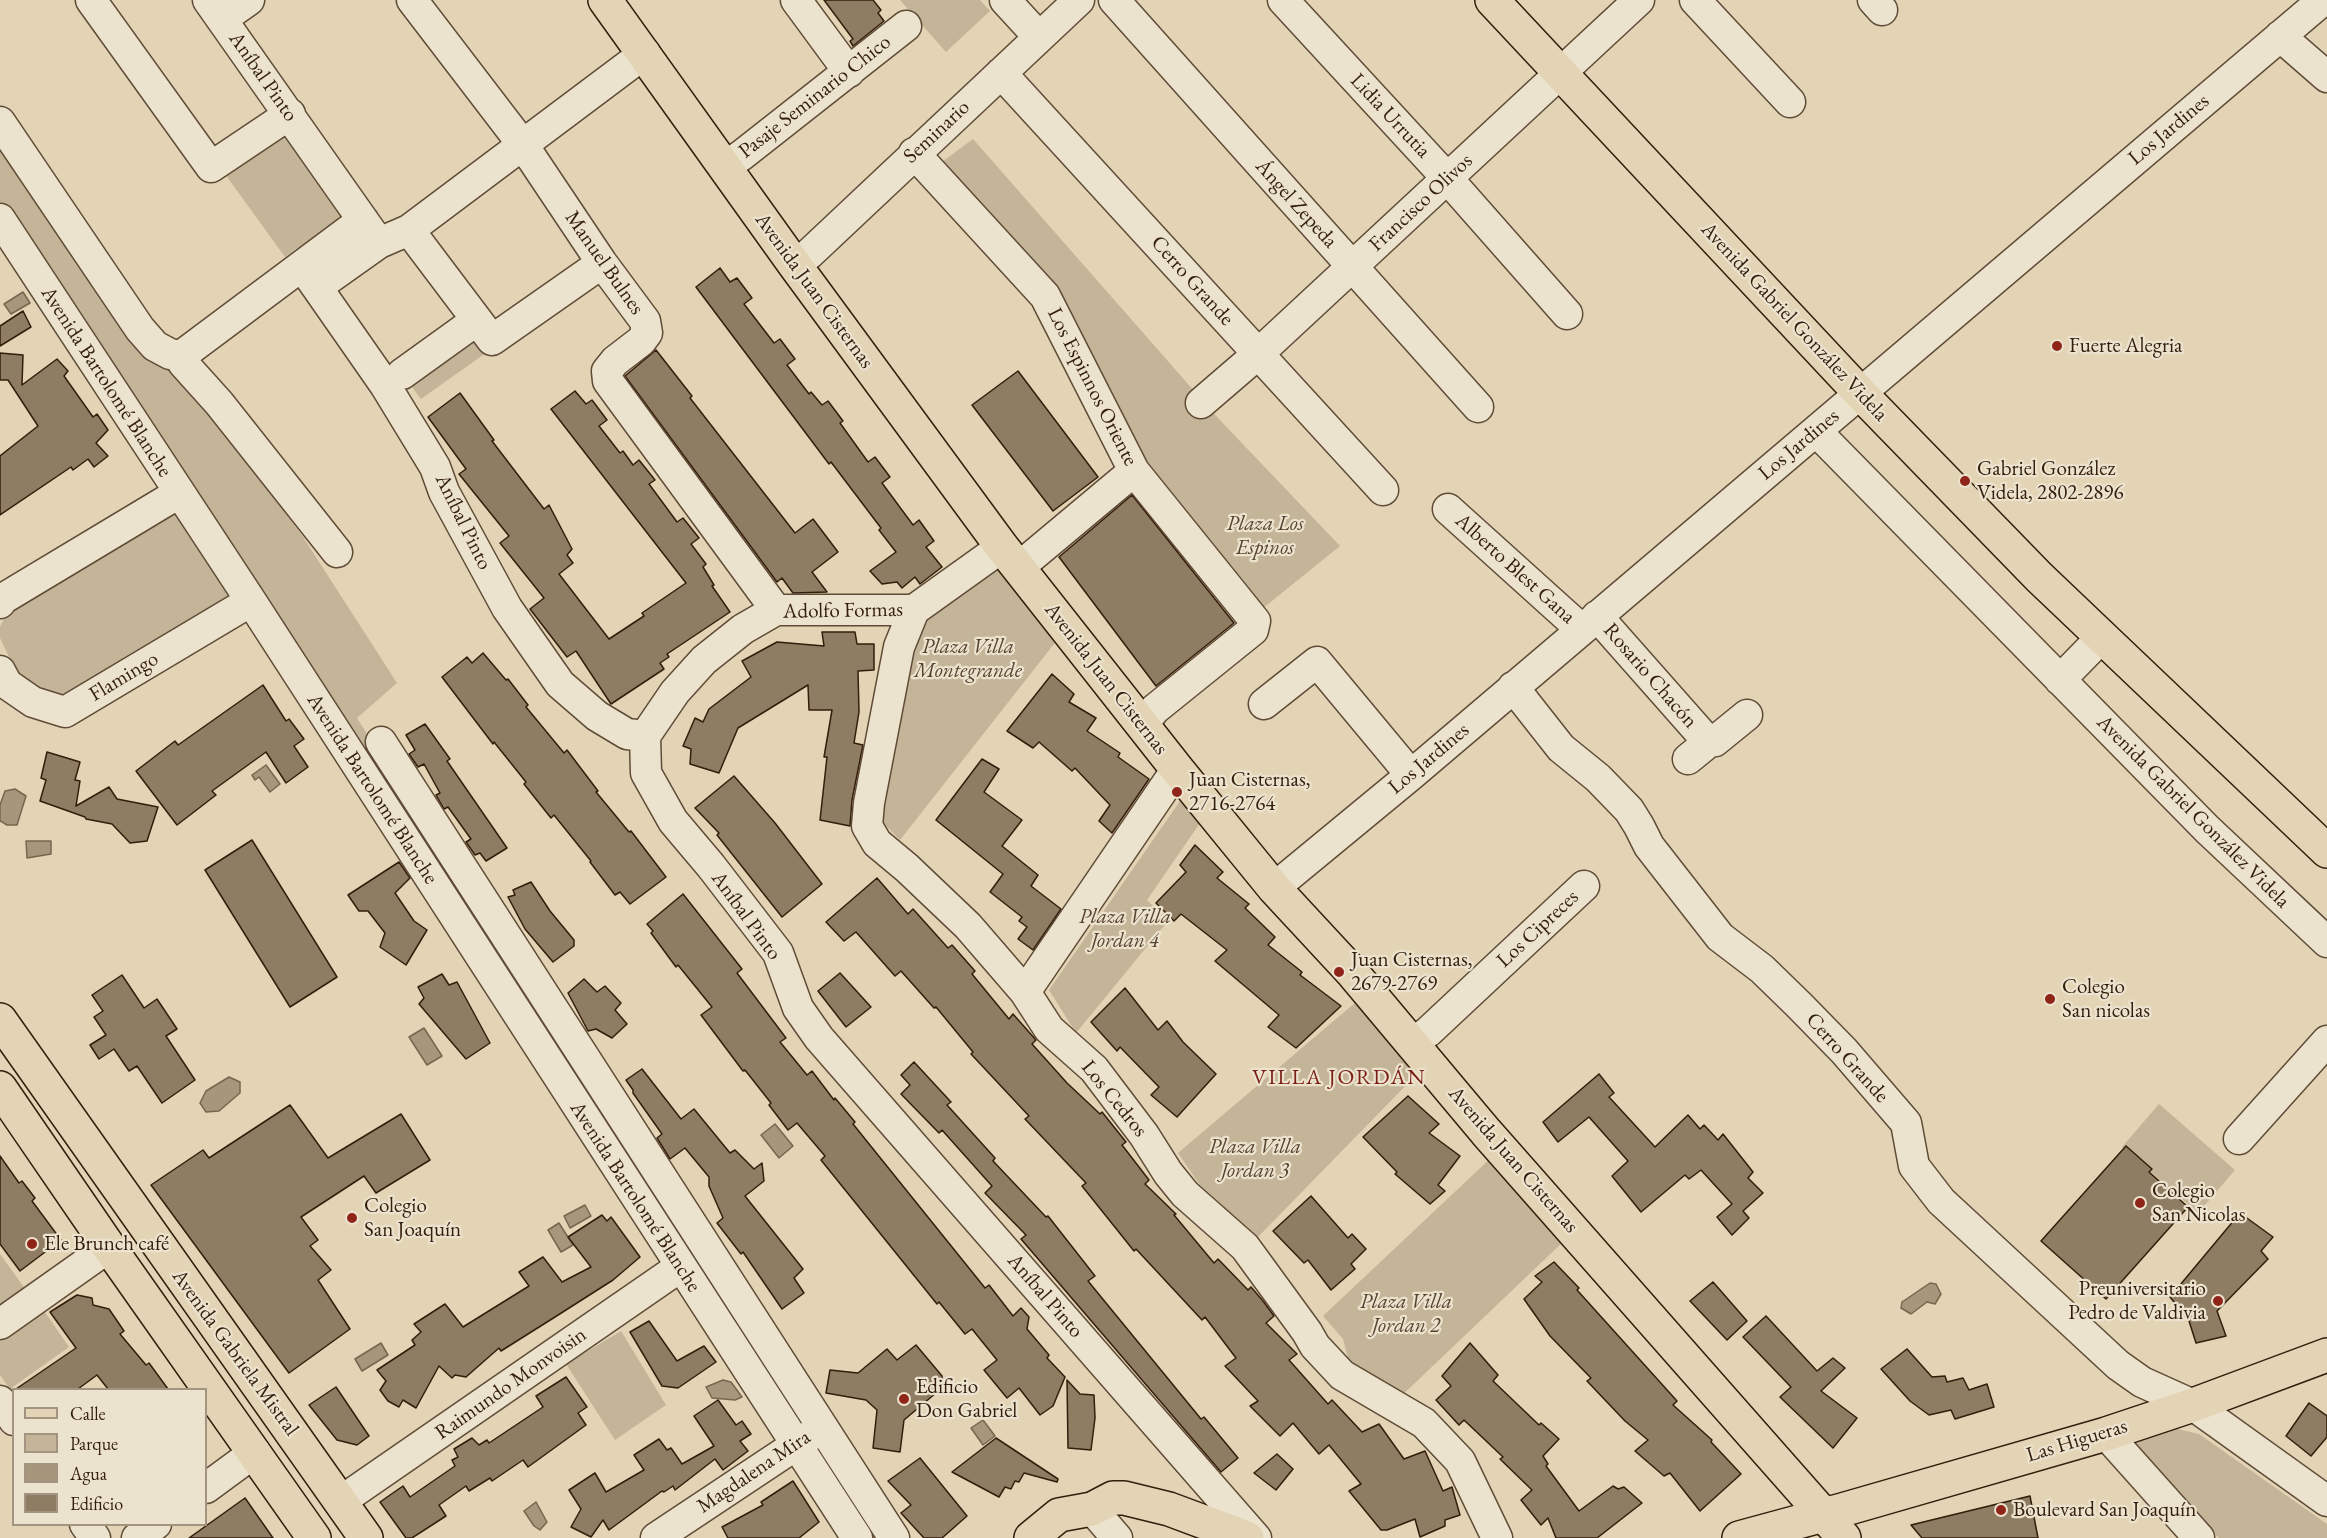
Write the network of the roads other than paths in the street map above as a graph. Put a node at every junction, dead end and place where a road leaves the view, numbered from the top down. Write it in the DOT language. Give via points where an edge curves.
graph roads {
  1 [pos="90,0"];
  2 [pos="249,0"];
  3 [pos="412,0"];
  4 [pos="605,0"];
  5 [pos="796,0"];
  6 [pos="1005,0"];
  7 [pos="1080,0"];
  8 [pos="1114,0"];
  9 [pos="1283,0"];
  10 [pos="1492,0"];
  11 [pos="1639,0"];
  12 [pos="1695,0"];
  13 [pos="2305,5"];
  14 [pos="215,9"];
  15 [pos="906,26"];
  16 [pos="2280,36"];
  17 [pos="1040,37"];
  18 [pos="645,53"];
  19 [pos="849,72"];
  20 [pos="1001,73"];
  21 [pos="1560,74"];
  22 [pos="2327,77"];
  23 [pos="1790,102"];
  24 [pos="290,114"];
  25 [pos="0,122"];
  26 [pos="523,145"];
  27 [pos="914,153"];
  28 [pos="724,167"];
  29 [pos="1447,178"];
  30 [pos="0,219"];
  31 [pos="410,230"];
  32 [pos="371,232"];
  33 [pos="602,263"];
  34 [pos="794,264"];
  35 [pos="1352,267"];
  36 [pos="310,276"];
  37 [pos="1567,314"];
  38 [pos="485,330"];
  39 [pos="1258,354"];
  40 [pos="181,356"];
  41 [pos="402,374"];
  42 [pos="1861,394"];
  43 [pos="1201,403"];
  44 [pos="1478,407"];
  45 [pos="1816,431"];
  46 [pos="1134,471"];
  47 [pos="1383,489"];
  48 [pos="179,493"];
  49 [pos="1448,509"];
  50 [pos="337,552"];
  51 [pos="1010,557"];
  52 [pos="251,601"];
  53 [pos="0,603"];
  54 [pos="776,610"];
  55 [pos="914,610"];
  56 [pos="1589,622"];
  57 [pos="2102,637"];
  58 [pos="0,671"];
  59 [pos="2060,680"];
  60 [pos="1513,687"];
  61 [pos="1264,704"];
  62 [pos="1747,715"];
  63 [pos="1143,724"];
  64 [pos="645,736"];
  65 [pos="381,742"];
  66 [pos="1177,770"];
  67 [pos="1411,775"];
  68 [pos="2327,851"];
  69 [pos="1584,886"];
  70 [pos="1274,888"];
  71 [pos="2327,942"];
  72 [pos="1025,992"];
  73 [pos="0,1020"];
  74 [pos="2327,1041"];
  75 [pos="1412,1043"];
  76 [pos="0,1088"];
  77 [pos="2239,1139"];
  78 [pos="109,1247"];
  79 [pos="680,1267"];
  80 [pos="0,1324"];
  81 [pos="767,1341"];
  82 [pos="2327,1355"];
  83 [pos="741,1360"];
  84 [pos="0,1401"];
  85 [pos="2193,1405"];
  86 [pos="12,1417"];
  87 [pos="823,1427"];
  88 [pos="2106,1434"];
  89 [pos="796,1446"];
  90 [pos="255,1452"];
  91 [pos="207,1487"];
  92 [pos="341,1501"];
  93 [pos="2327,1501"];
  94 [pos="1092,1509"];
  95 [pos="153,1526"];
  96 [pos="1834,1527"];
  97 [pos="138,1538"];
  98 [pos="314,1538"];
  99 [pos="366,1538"];
  100 [pos="656,1538"];
  101 [pos="857,1538"];
  102 [pos="894,1538"];
  103 [pos="1031,1538"];
  104 [pos="1077,1538"];
  105 [pos="1117,1538"];
  106 [pos="1247,1538"];
  107 [pos="1256,1538"];
  108 [pos="1497,1538"];
  109 [pos="1739,1538"];
  110 [pos="2199,1538"];
  1 -- 24 [label="street" via="211,167"];
  2 -- 14 [label="street"];
  3 -- 26 [label="street, Manuel Bulnes"];
  4 -- 18 [label="main road, Avenida Juan Cisternas"];
  5 -- 19 [label="street"];
  6 -- 17 [label="street"];
  7 -- 17 [label="street, Seminario"];
  8 -- 35 [label="street, Ángel Zepeda"];
  9 -- 29 [label="street, Lidia Urrutia"];
  10 -- 21 [label="main road, Avenida Gabriel González Videla"];
  11 -- 21 [label="street, Francisco Olivos"];
  12 -- 23 [label="street"];
  13 -- 16 [label="street, Los Jardines"];
  14 -- 24 [label="street, Aníbal Pinto"];
  15 -- 19 [label="street, Pasaje Seminario Chico"];
  16 -- 22 [label="street"];
  16 -- 42 [label="street, Los Jardines"];
  17 -- 20 [label="street, Seminario"];
  18 -- 26 [label="street"];
  18 -- 28 [label="main road, Avenida Juan Cisternas"];
  19 -- 28 [label="street, Pasaje Seminario Chico"];
  20 -- 27 [label="street, Seminario"];
  20 -- 39 [label="street, Cerro Grande"];
  21 -- 29 [label="street, Francisco Olivos"];
  21 -- 42 [label="main road, Avenida Gabriel González Videla"];
  24 -- 32 [label="street, Aníbal Pinto"];
  25 -- 40 [label="street" via="140,329 155,346"];
  26 -- 31 [label="street"];
  26 -- 33 [label="street, Manuel Bulnes"];
  27 -- 34 [label="street, Seminario"];
  27 -- 46 [label="street, Los Espinnos Oriente" via="1045,296"];
  28 -- 34 [label="main road, Avenida Juan Cisternas"];
  29 -- 35 [label="street, Francisco Olivos"];
  29 -- 37 [label="street, Lidia Urrutia"];
  30 -- 48 [label="street, Avenida Bartolomé Blanche"];
  31 -- 32 [label="street"];
  31 -- 38 [label="street"];
  32 -- 36 [label="street"];
  33 -- 38 [label="street"];
  33 -- 54 [label="street, Manuel Bulnes" via="647,327 642,341 607,371 608,381"];
  34 -- 51 [label="main road, Avenida Juan Cisternas"];
  35 -- 39 [label="street, Francisco Olivos"];
  35 -- 44 [label="street, Ángel Zepeda"];
  36 -- 40 [label="street"];
  36 -- 64 [label="street, Aníbal Pinto" via="386,385 435,466 444,492 507,608 560,684 597,716 627,734"];
  38 -- 41 [label="street"];
  39 -- 43 [label="street, Francisco Olivos"];
  39 -- 47 [label="street, Cerro Grande"];
  40 -- 50 [label="street"];
  42 -- 45 [label="street, Los Jardines"];
  42 -- 57 [label="main road, Avenida Gabriel González Videla"];
  45 -- 56 [label="street, Los Jardines"];
  45 -- 59 [label="street, Avenida Gabriel González Videla"];
  46 -- 51 [label="street, Adolfo Formas"];
  46 -- 63 [label="street, Los Espinnos Oriente" via="1255,621 1253,630 1155,709"];
  48 -- 52 [label="street, Avenida Bartolomé Blanche"];
  48 -- 53 [label="street"];
  49 -- 56 [label="street, Alberto Blest Gana"];
  51 -- 55 [label="street, Adolfo Formas"];
  51 -- 63 [label="main road, Avenida Juan Cisternas"];
  52 -- 58 [label="street, Flamingo" via="65,712 33,702 7,684"];
  52 -- 79 [label="street, Avenida Bartolomé Blanche"];
  54 -- 55 [label="street, Adolfo Formas"];
  54 -- 64 [label="street, Adolfo Formas" via="742,629 704,660 675,692"];
  55 -- 72 [label="street, Los Cedros" via="899,647 867,826 877,843 968,926"];
  56 -- 60 [label="street, Los Jardines"];
  56 -- 62 [label="street, Rosario Chacón" via="1695,748 1715,741"];
  57 -- 59 [label="street"];
  57 -- 68 [label="main road, Avenida Gabriel González Videla"];
  59 -- 71 [label="street, Avenida Gabriel González Videla" via="2207,829"];
  60 -- 67 [label="street, Los Jardines"];
  60 -- 85 [label="street, Cerro Grande" via="1561,748 1629,810 1648,846 1720,938 1762,969 1799,1005 1906,1123 1914,1166 1941,1201 2118,1365 2142,1382"];
  61 -- 67 [label="street" via="1317,662"];
  63 -- 66 [label="main road, Avenida Juan Cisternas"];
  64 -- 107 [label="street, Aníbal Pinto" via="646,773 673,821 778,953 798,1008 819,1038"];
  65 -- 81 [label="street, Avenida Bartolomé Blanche"];
  66 -- 70 [label="main road, Avenida Juan Cisternas"];
  66 -- 72 [label="street"];
  67 -- 70 [label="street, Los Jardines"];
  69 -- 75 [label="street, Los Cipreces"];
  70 -- 75 [label="main road, Avenida Juan Cisternas" via="1352,971"];
  72 -- 108 [label="street, Los Cedros" via="1048,1029 1094,1069 1179,1187 1245,1247 1315,1346 1342,1375 1424,1423 1460,1461"];
  73 -- 92 [label="main road, Avenida Gabriela Mistral"];
  74 -- 77 [label="street"];
  75 -- 96 [label="main road, Avenida Juan Cisternas"];
  76 -- 78 [label="main road, Avenida Gabriela Mistral"];
  78 -- 80 [label="street"];
  78 -- 90 [label="main road, Avenida Gabriela Mistral"];
  79 -- 83 [label="street, Avenida Bartolomé Blanche"];
  79 -- 92 [label="street, Raimundo Monvoisin"];
  81 -- 83 [label="street"];
  81 -- 87 [label="street, Avenida Bartolomé Blanche"];
  82 -- 85 [label="main road, Las Higueras"];
  83 -- 89 [label="street, Avenida Bartolomé Blanche"];
  84 -- 86 [label="street"];
  85 -- 88 [label="main road, Las Higueras"];
  85 -- 93 [label="street, Cerro Grande"];
  87 -- 89 [label="street, Magdalena Mira"];
  87 -- 102 [label="street, Avenida Bartolomé Blanche"];
  88 -- 96 [label="main road, Las Higueras"];
  88 -- 110 [label="street"];
  89 -- 100 [label="street, Magdalena Mira"];
  89 -- 101 [label="street, Avenida Bartolomé Blanche"];
  90 -- 91 [label="street"];
  90 -- 98 [label="main road, Avenida Gabriela Mistral"];
  92 -- 99 [label="main road, Avenida Gabriela Mistral"];
  94 -- 103 [label="main road" via="1059,1515"];
  94 -- 104 [label="main road"];
  94 -- 105 [label="street"];
  94 -- 106 [label="main road" via="1113,1498 1124,1498 1169,1509"];
  95 -- 97 [label="street"];
  96 -- 109 [label="main road, Las Higueras"];
}
